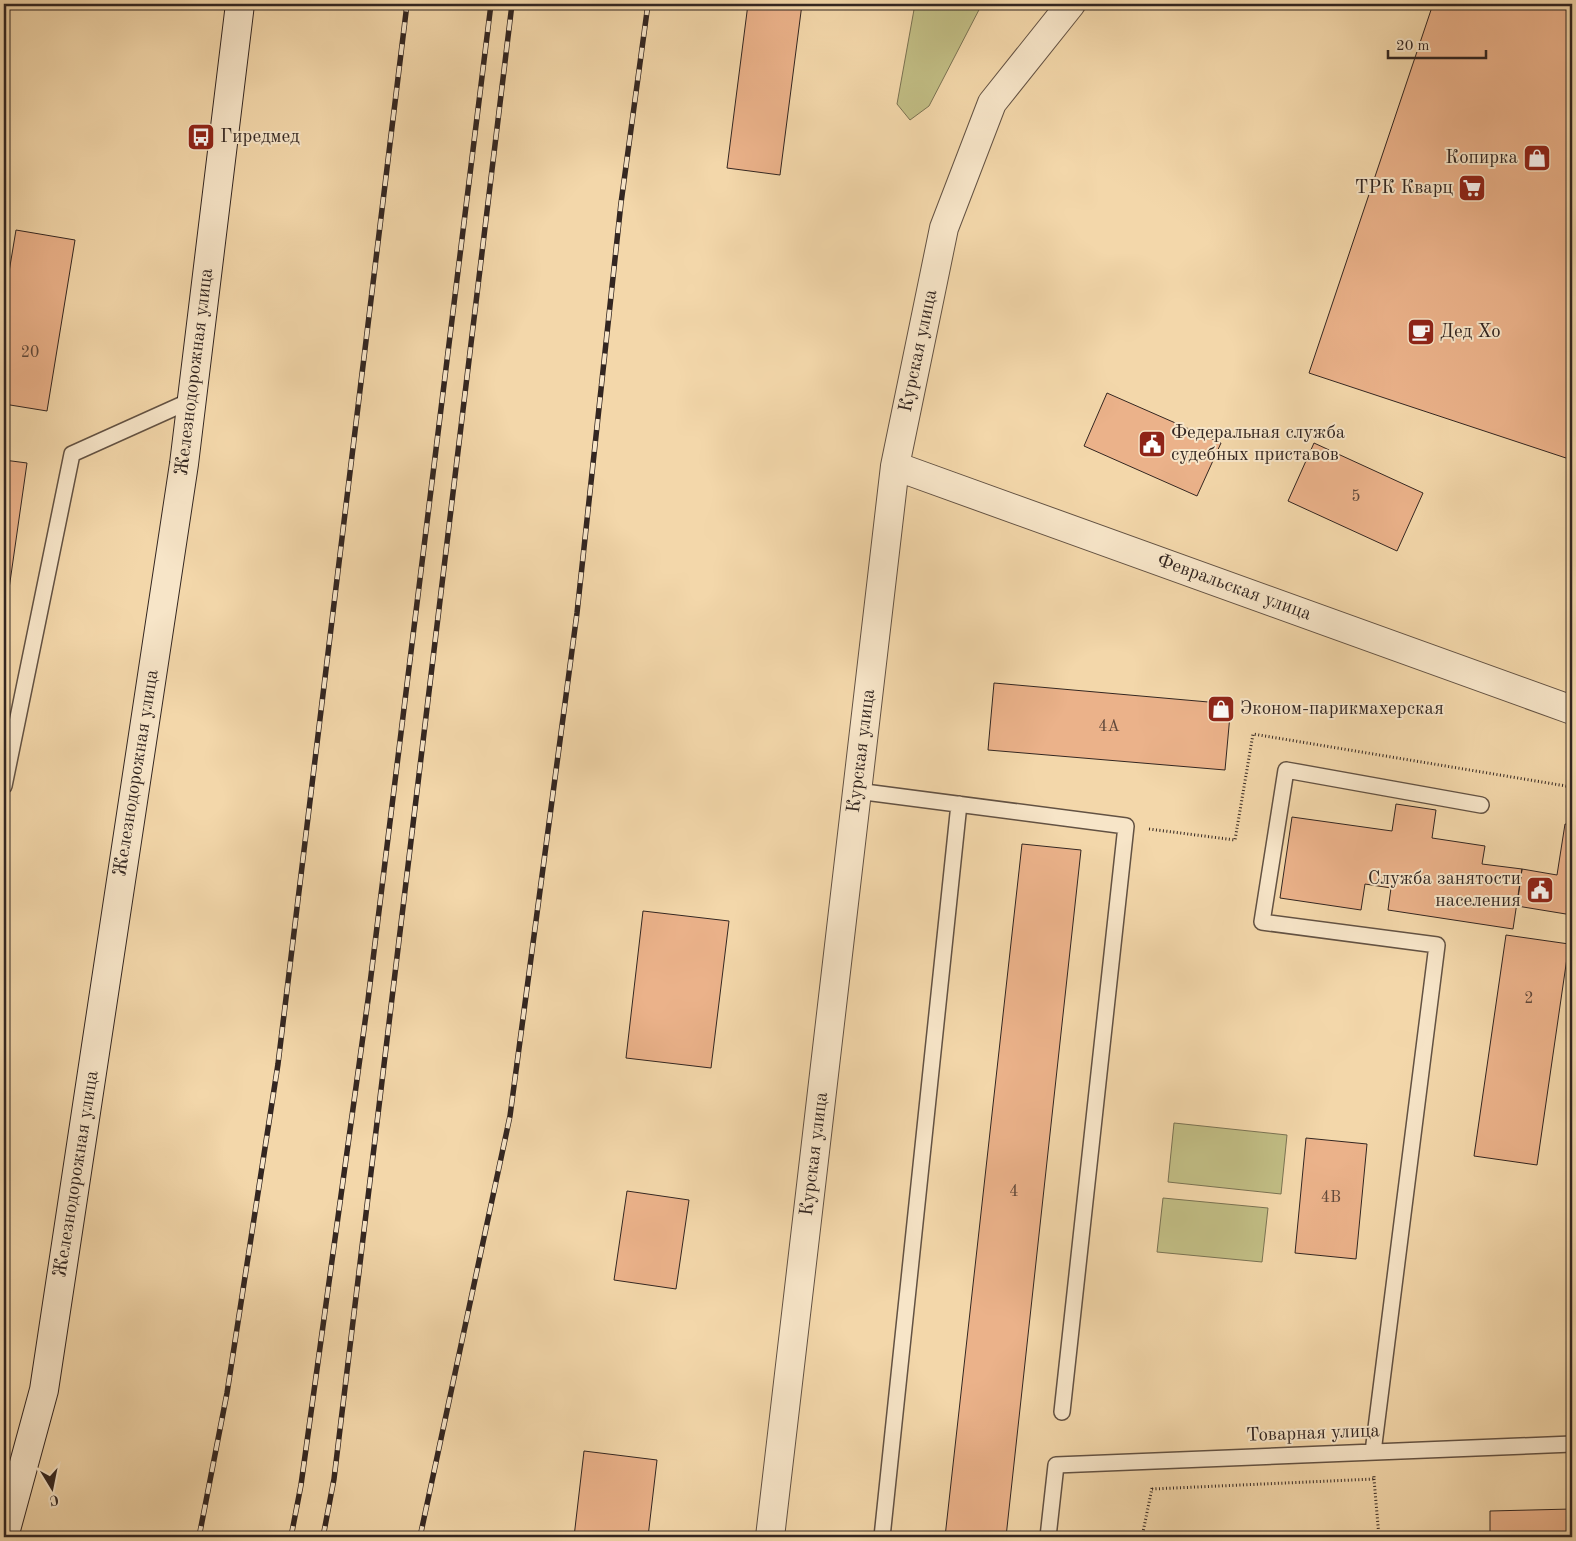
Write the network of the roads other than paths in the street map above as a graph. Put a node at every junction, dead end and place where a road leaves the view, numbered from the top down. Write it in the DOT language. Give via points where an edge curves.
graph roads {
  1 [pos="240,4"];
  2 [pos="1071,4"];
  3 [pos="192,400"];
  4 [pos="896,466"];
  5 [pos="1572,710"];
  6 [pos="4,786"];
  7 [pos="857,791"];
  8 [pos="959,804"];
  9 [pos="1481,805"];
  10 [pos="1062,1412"];
  11 [pos="1572,1444"];
  12 [pos="1373,1452"];
  13 [pos="4,1537"];
  14 [pos="770,1537"];
  15 [pos="882,1537"];
  16 [pos="1048,1537"];
  1 -- 3 [label="street, Железнодорожная улица"];
  2 -- 4 [label="street, Курская улица" via="992,103 944,228"];
  3 -- 6 [label="lane" via="72,454"];
  3 -- 13 [label="street, Железнодорожная улица" via="44,1390"];
  4 -- 5 [label="street, Февральская улица"];
  4 -- 7 [label="street, Курская улица"];
  7 -- 8 [label="lane"];
  7 -- 14 [label="street, Курская улица"];
  8 -- 10 [label="lane" via="1126,826"];
  8 -- 15 [label="lane"];
  9 -- 12 [label="lane" via="1286,770 1262,922 1437,944"];
  11 -- 12 [label="lane, Товарная улица"];
  12 -- 16 [label="lane, Товарная улица" via="1056,1465"];
}
